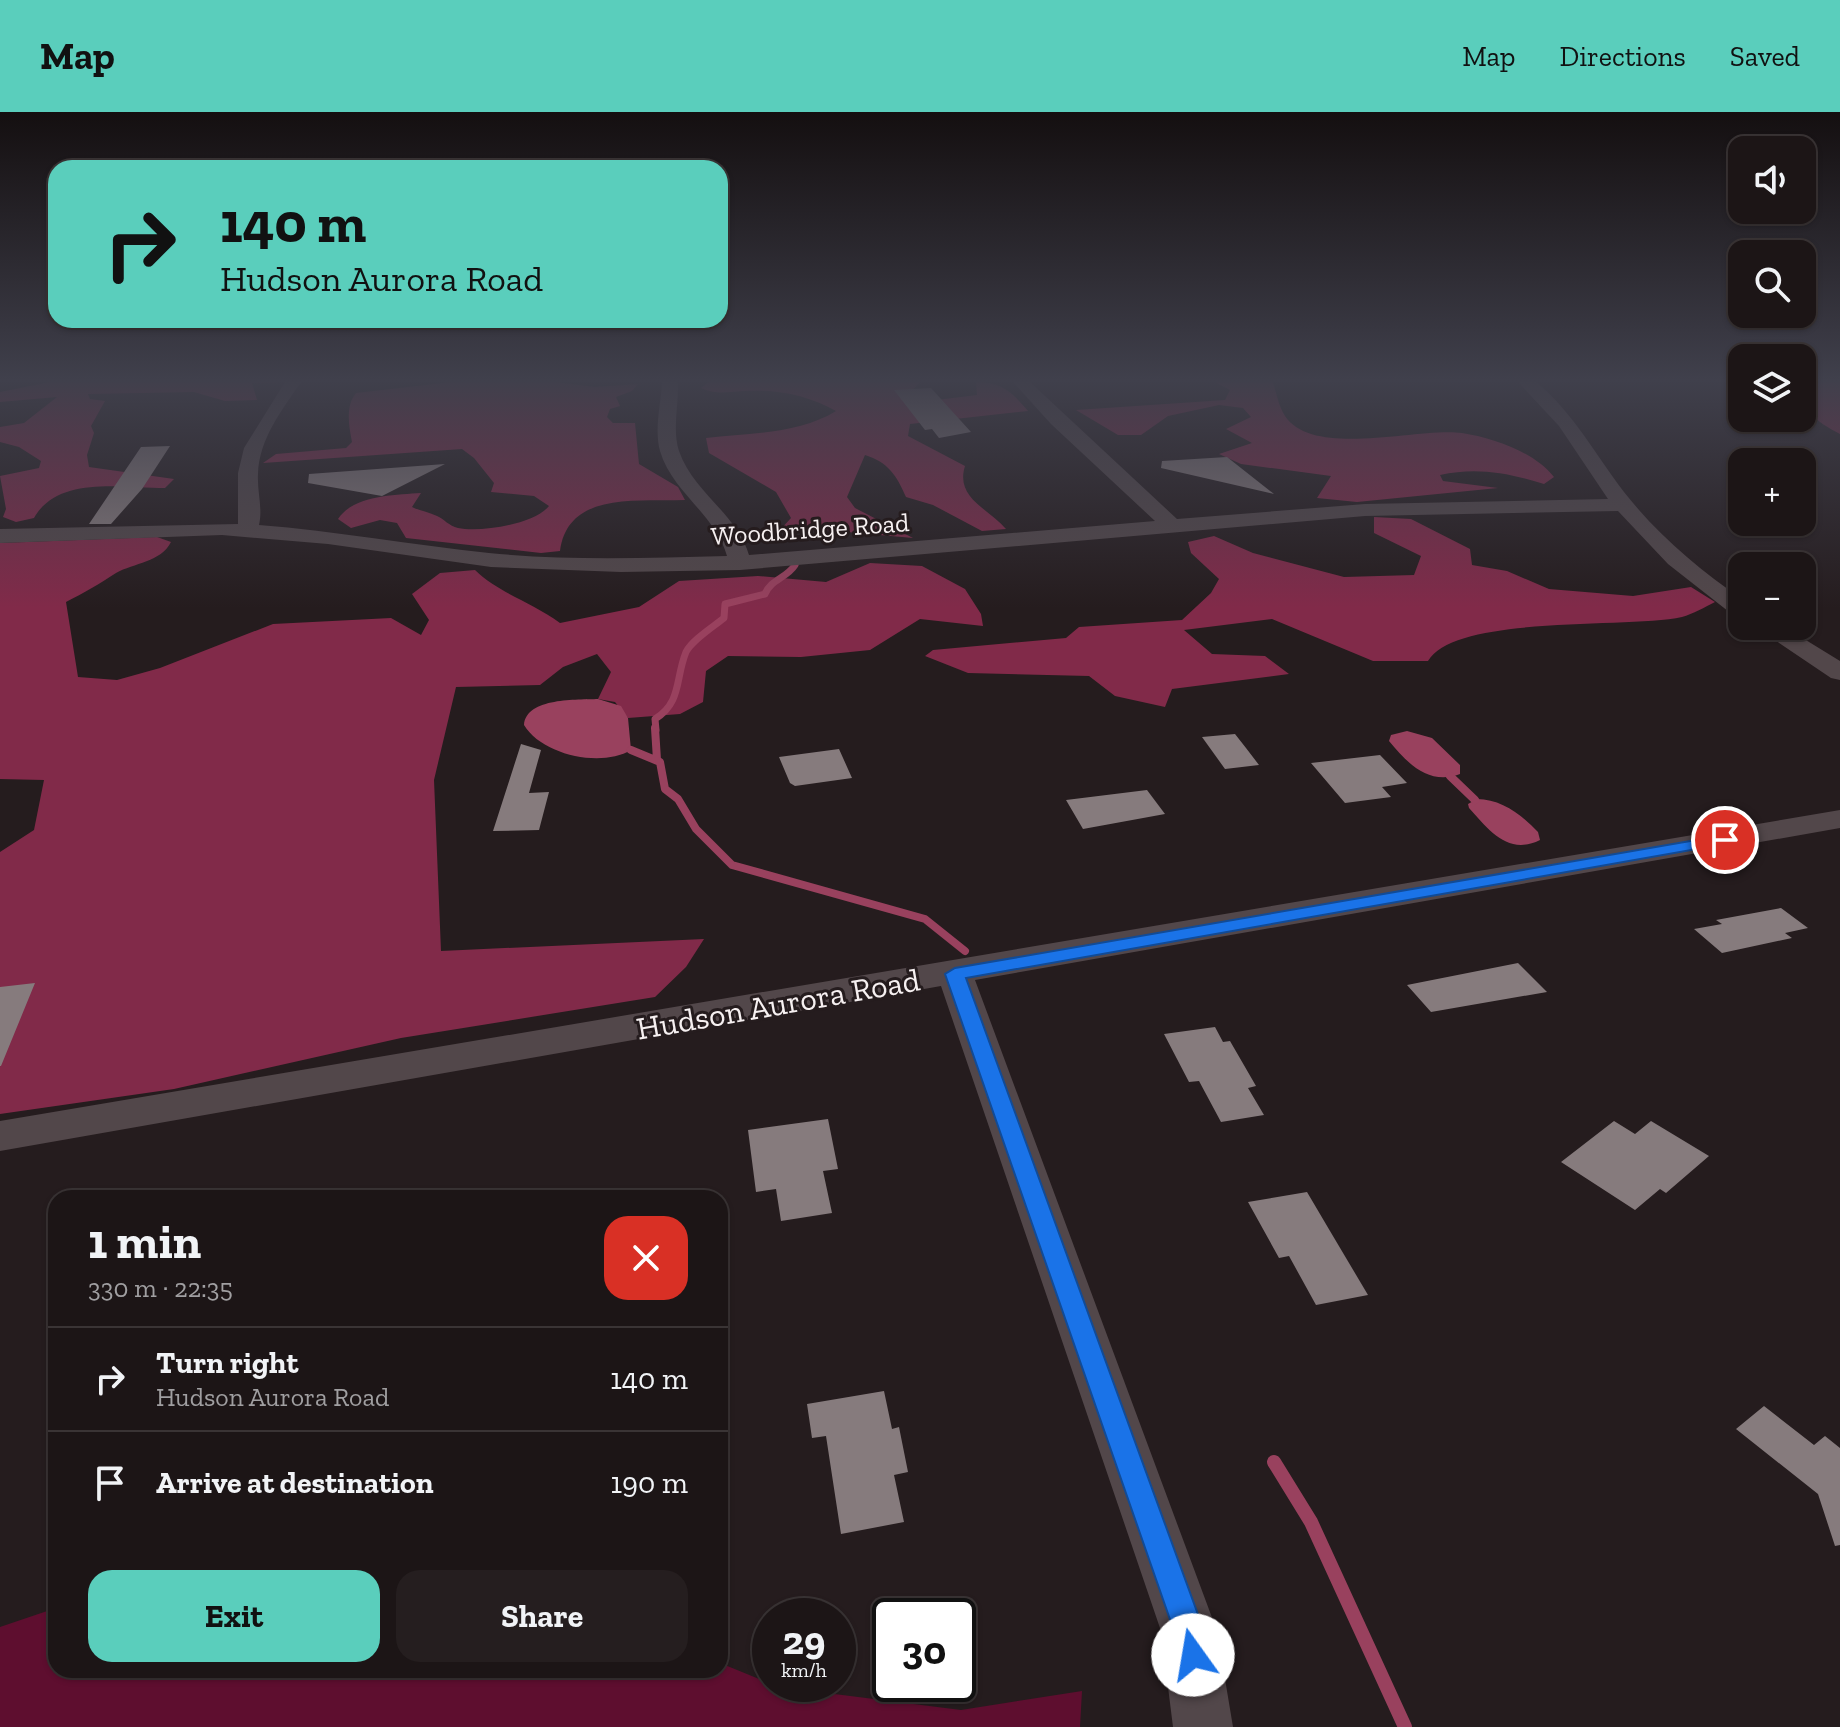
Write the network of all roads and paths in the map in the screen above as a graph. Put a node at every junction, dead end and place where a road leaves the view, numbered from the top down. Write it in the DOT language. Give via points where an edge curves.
graph roads {
  1 [pos="251,457"];
  2 [pos="672,457"];
  3 [pos="1100,457"];
  4 [pos="1591,457"];
  5 [pos="1623,505"];
  6 [pos="1174,528"];
  7 [pos="247,530"];
  8 [pos="0,536"];
  9 [pos="740,563"];
  10 [pos="1728,599"];
  11 [pos="1789,640"];
  12 [pos="1840,672"];
  13 [pos="1840,819"];
  14 [pos="955,974"];
  15 [pos="0,1136"];
  16 [pos="1203,1727"];
  1 -- 7 [label="street"];
  2 -- 9 [label="street" via="726,530"];
  3 -- 6 [label="street"];
  4 -- 5 [label="street"];
  5 -- 6 [label="street, Woodbridge Road" via="1365,510"];
  5 -- 10 [label="street" via="1676,558"];
  6 -- 9 [label="street, Woodbridge Road"];
  7 -- 8 [label="street, Woodbridge Road"];
  7 -- 9 [label="street, Woodbridge Road" via="491,560"];
  11 -- 12 [label="street"];
  13 -- 14 [label="street, Hudson Aurora Road"];
  14 -- 15 [label="street, Hudson Aurora Road"];
  14 -- 16 [label="street" via="1189,1631"];
}
